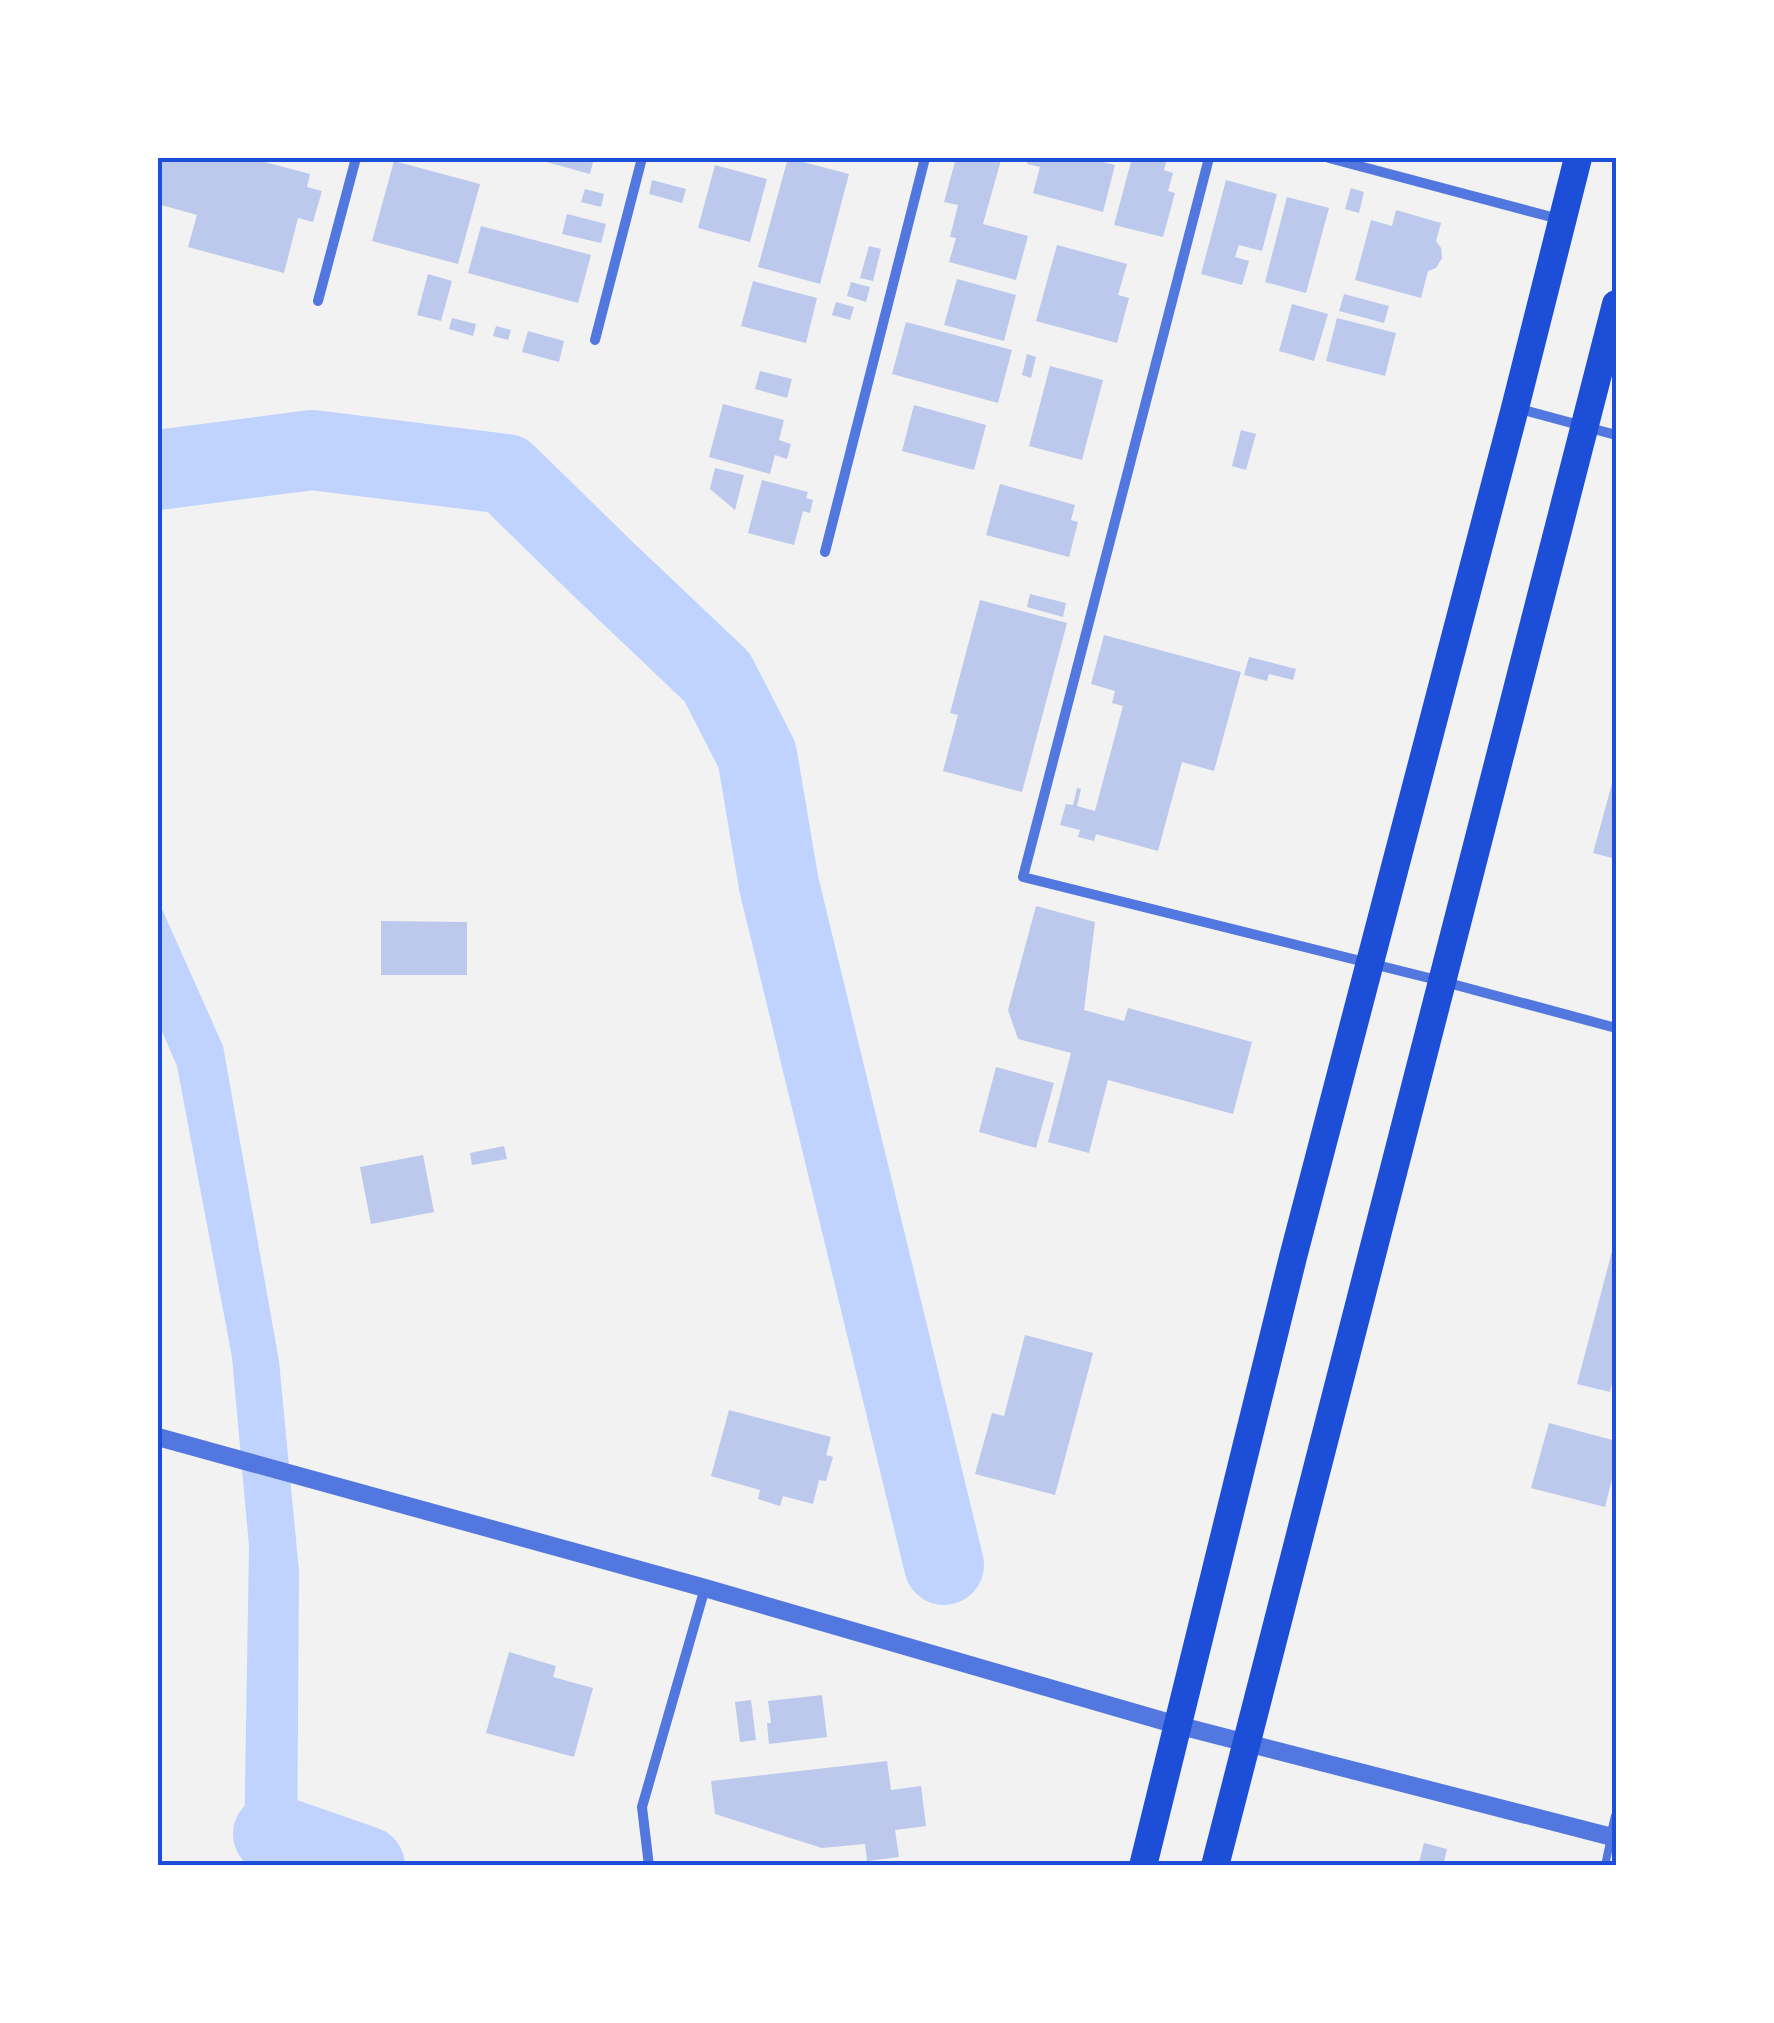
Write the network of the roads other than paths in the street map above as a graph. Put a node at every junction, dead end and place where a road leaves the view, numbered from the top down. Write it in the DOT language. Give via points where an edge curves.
graph roads {
  1 [pos="356,158"];
  2 [pos="642,158"];
  3 [pos="926,158"];
  4 [pos="1209,158"];
  5 [pos="1328,158"];
  6 [pos="1578,158"];
  7 [pos="1562,220"];
  8 [pos="318,301"];
  9 [pos="1616,304"];
  10 [pos="595,340"];
  11 [pos="1515,408"];
  12 [pos="1585,426"];
  13 [pos="1616,434"];
  14 [pos="825,552"];
  15 [pos="1370,964"];
  16 [pos="1441,982"];
  17 [pos="1616,1028"];
  18 [pos="158,1437"];
  19 [pos="704,1588"];
  20 [pos="1177,1725"];
  21 [pos="1246,1743"];
  22 [pos="1616,1816"];
  23 [pos="1614,1837"];
  24 [pos="649,1866"];
  25 [pos="1143,1866"];
  26 [pos="1214,1866"];
  27 [pos="1606,1866"];
  1 -- 8 [label="street"];
  2 -- 10 [label="street"];
  3 -- 14 [label="street"];
  4 -- 15 [label="street" via="1023,877"];
  5 -- 7 [label="street"];
  6 -- 7 [label="highway"];
  7 -- 11 [label="highway"];
  9 -- 12 [label="highway"];
  11 -- 12 [label="street"];
  11 -- 15 [label="highway"];
  12 -- 13 [label="street"];
  12 -- 16 [label="highway"];
  15 -- 16 [label="street"];
  15 -- 20 [label="highway"];
  16 -- 17 [label="street"];
  16 -- 21 [label="highway"];
  18 -- 19 [label="street"];
  19 -- 20 [label="street"];
  19 -- 24 [label="street" via="642,1807"];
  20 -- 21 [label="street"];
  20 -- 25 [label="highway"];
  21 -- 23 [label="street"];
  21 -- 26 [label="highway"];
  22 -- 23 [label="street"];
  23 -- 27 [label="lane"];
}
